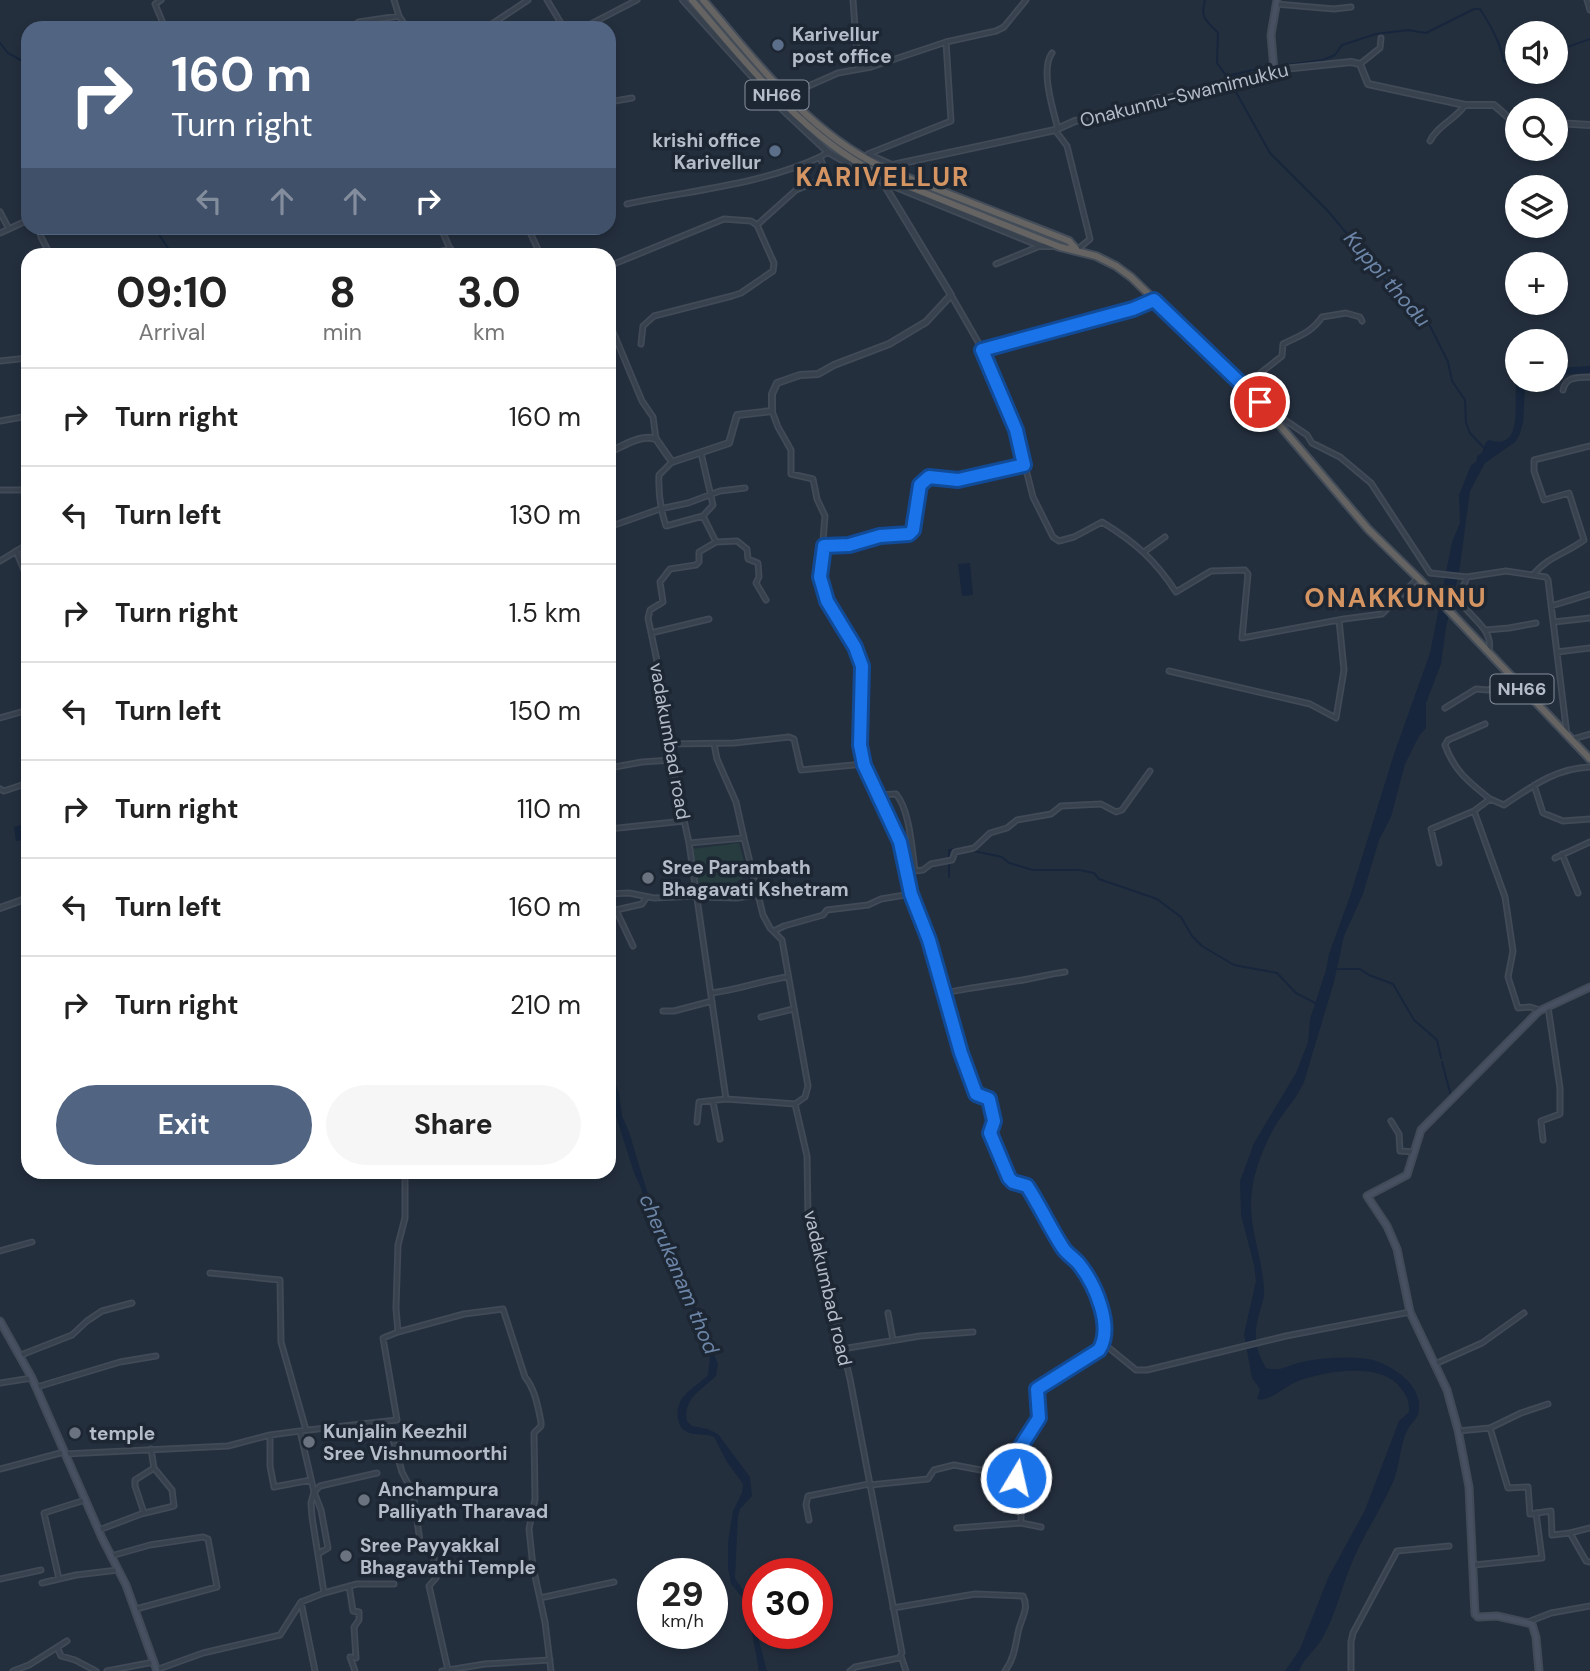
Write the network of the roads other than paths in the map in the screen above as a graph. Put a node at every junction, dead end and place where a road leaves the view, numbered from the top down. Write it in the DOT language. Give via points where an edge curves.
graph roads {
  1 [pos="160,0"];
  2 [pos="394,0"];
  3 [pos="528,0"];
  4 [pos="547,0"];
  5 [pos="637,0"];
  6 [pos="683,0"];
  7 [pos="692,0"];
  8 [pos="704,0"];
  9 [pos="853,0"];
  10 [pos="1026,0"];
  11 [pos="1587,0"];
  12 [pos="1277,2"];
  13 [pos="1351,7"];
  14 [pos="1590,10"];
  15 [pos="399,16"];
  16 [pos="162,21"];
  17 [pos="366,21"];
  18 [pos="402,21"];
  19 [pos="496,21"];
  20 [pos="560,21"];
  21 [pos="596,21"];
  22 [pos="1381,38"];
  23 [pos="946,42"];
  24 [pos="1052,53"];
  25 [pos="1360,64"];
  26 [pos="858,68"];
  27 [pos="1274,69"];
  28 [pos="788,95"];
  29 [pos="632,98"];
  30 [pos="616,101"];
  31 [pos="1465,106"];
  32 [pos="1505,115"];
  33 [pos="1568,124"];
  34 [pos="1590,125"];
  35 [pos="1056,129"];
  36 [pos="1430,141"];
  37 [pos="828,152"];
  38 [pos="820,156"];
  39 [pos="893,165"];
  40 [pos="878,169"];
  41 [pos="897,178"];
  42 [pos="882,181"];
  43 [pos="627,204"];
  44 [pos="0,212"];
  45 [pos="21,223"];
  46 [pos="757,225"];
  47 [pos="9,229"];
  48 [pos="0,233"];
  49 [pos="1041,246"];
  50 [pos="1060,247"];
  51 [pos="1077,250"];
  52 [pos="616,263"];
  53 [pos="996,264"];
  54 [pos="951,295"];
  55 [pos="1154,300"];
  56 [pos="1362,321"];
  57 [pos="616,338"];
  58 [pos="641,344"];
  59 [pos="982,350"];
  60 [pos="21,358"];
  61 [pos="0,360"];
  62 [pos="1590,377"];
  63 [pos="1568,381"];
  64 [pos="1244,386"];
  65 [pos="1260,402"];
  66 [pos="772,411"];
  67 [pos="21,417"];
  68 [pos="0,421"];
  69 [pos="656,439"];
  70 [pos="1590,446"];
  71 [pos="616,449"];
  72 [pos="701,453"];
  73 [pos="672,462"];
  74 [pos="1024,465"];
  75 [pos="745,488"];
  76 [pos="0,490"];
  77 [pos="21,491"];
  78 [pos="710,494"];
  79 [pos="660,509"];
  80 [pos="704,516"];
  81 [pos="616,525"];
  82 [pos="1165,537"];
  83 [pos="716,542"];
  84 [pos="824,546"];
  85 [pos="21,548"];
  86 [pos="16,551"];
  87 [pos="1144,552"];
  88 [pos="0,561"];
  89 [pos="21,563"];
  90 [pos="1533,575"];
  91 [pos="1467,578"];
  92 [pos="1418,579"];
  93 [pos="1590,594"];
  94 [pos="766,600"];
  95 [pos="1552,606"];
  96 [pos="1590,618"];
  97 [pos="709,619"];
  98 [pos="1339,620"];
  99 [pos="1554,622"];
  100 [pos="1536,623"];
  101 [pos="1486,630"];
  102 [pos="651,633"];
  103 [pos="1590,648"];
  104 [pos="1558,652"];
  105 [pos="1489,653"];
  106 [pos="1168,671"];
  107 [pos="1513,679"];
  108 [pos="1445,708"];
  109 [pos="21,712"];
  110 [pos="0,718"];
  111 [pos="1485,724"];
  112 [pos="1590,734"];
  113 [pos="1569,738"];
  114 [pos="668,744"];
  115 [pos="714,744"];
  116 [pos="1590,759"];
  117 [pos="672,760"];
  118 [pos="864,765"];
  119 [pos="616,767"];
  120 [pos="1590,767"];
  121 [pos="1150,771"];
  122 [pos="21,785"];
  123 [pos="1534,785"];
  124 [pos="0,789"];
  125 [pos="879,795"];
  126 [pos="1490,799"];
  127 [pos="1474,811"];
  128 [pos="1590,819"];
  129 [pos="684,821"];
  130 [pos="616,828"];
  131 [pos="744,838"];
  132 [pos="1590,842"];
  133 [pos="690,843"];
  134 [pos="1562,854"];
  135 [pos="1555,858"];
  136 [pos="1439,863"];
  137 [pos="905,870"];
  138 [pos="915,871"];
  139 [pos="808,887"];
  140 [pos="616,893"];
  141 [pos="1578,893"];
  142 [pos="911,894"];
  143 [pos="757,895"];
  144 [pos="646,897"];
  145 [pos="697,897"];
  146 [pos="21,900"];
  147 [pos="0,908"];
  148 [pos="616,910"];
  149 [pos="774,931"];
  150 [pos="633,946"];
  151 [pos="1065,972"];
  152 [pos="788,976"];
  153 [pos="1590,987"];
  154 [pos="711,993"];
  155 [pos="945,993"];
  156 [pos="712,1001"];
  157 [pos="1544,1008"];
  158 [pos="793,1009"];
  159 [pos="663,1011"];
  160 [pos="761,1017"];
  161 [pos="726,1099"];
  162 [pos="713,1102"];
  163 [pos="795,1104"];
  164 [pos="1391,1121"];
  165 [pos="697,1122"];
  166 [pos="720,1139"];
  167 [pos="1543,1140"];
  168 [pos="1414,1152"];
  169 [pos="405,1179"];
  170 [pos="32,1242"];
  171 [pos="0,1251"];
  172 [pos="210,1273"];
  173 [pos="132,1303"];
  174 [pos="1410,1312"];
  175 [pos="888,1313"];
  176 [pos="1524,1313"];
  177 [pos="0,1321"];
  178 [pos="398,1332"];
  179 [pos="973,1332"];
  180 [pos="892,1340"];
  181 [pos="1103,1343"];
  182 [pos="842,1349"];
  183 [pos="21,1355"];
  184 [pos="156,1356"];
  185 [pos="1435,1364"];
  186 [pos="32,1378"];
  187 [pos="0,1383"];
  188 [pos="37,1387"];
  189 [pos="1548,1404"];
  190 [pos="1490,1428"];
  191 [pos="306,1430"];
  192 [pos="300,1431"];
  193 [pos="1458,1431"];
  194 [pos="391,1432"];
  195 [pos="270,1435"];
  196 [pos="152,1449"];
  197 [pos="65,1453"];
  198 [pos="154,1468"];
  199 [pos="0,1469"];
  200 [pos="1015,1472"];
  201 [pos="377,1473"];
  202 [pos="311,1480"];
  203 [pos="869,1485"];
  204 [pos="314,1492"];
  205 [pos="85,1500"];
  206 [pos="144,1513"];
  207 [pos="1533,1514"];
  208 [pos="809,1520"];
  209 [pos="1021,1523"];
  210 [pos="1041,1527"];
  211 [pos="957,1528"];
  212 [pos="1590,1528"];
  213 [pos="99,1530"];
  214 [pos="1570,1533"];
  215 [pos="1449,1546"];
  216 [pos="318,1554"];
  217 [pos="111,1556"];
  218 [pos="1590,1562"];
  219 [pos="1475,1565"];
  220 [pos="41,1570"];
  221 [pos="118,1570"];
  222 [pos="0,1579"];
  223 [pos="59,1580"];
  224 [pos="614,1582"];
  225 [pos="41,1583"];
  226 [pos="394,1584"];
  227 [pos="349,1586"];
  228 [pos="324,1593"];
  229 [pos="540,1598"];
  230 [pos="301,1602"];
  231 [pos="1590,1606"];
  232 [pos="893,1608"];
  233 [pos="136,1609"];
  234 [pos="1528,1622"];
  235 [pos="67,1641"];
  236 [pos="58,1648"];
  237 [pos="901,1656"];
  238 [pos="550,1660"];
  239 [pos="153,1662"];
  240 [pos="156,1670"];
  241 [pos="448,1670"];
  242 [pos="13,1671"];
  243 [pos="96,1671"];
  244 [pos="107,1671"];
  245 [pos="315,1671"];
  246 [pos="355,1671"];
  247 [pos="442,1671"];
  248 [pos="551,1671"];
  249 [pos="850,1671"];
  250 [pos="906,1671"];
  251 [pos="1006,1671"];
  252 [pos="1351,1671"];
  253 [pos="1539,1671"];
  1 -- 16 [label="street" via="155,4"];
  2 -- 15 [label="street"];
  3 -- 19 [label="street"];
  4 -- 20 [label="street"];
  5 -- 21 [label="street"];
  6 -- 37 [label="street"];
  7 -- 40 [label="highway, NH66" via="811,130 832,147"];
  8 -- 28 [label="highway, NH66"];
  9 -- 26 [label="street"];
  10 -- 23 [label="street" via="1004,27"];
  11 -- 14 [label="street"];
  12 -- 13 [label="street"];
  12 -- 27 [label="main road" via="1271,35"];
  15 -- 17 [label="street"];
  15 -- 18 [label="street"];
  22 -- 25 [label="street" via="1380,48"];
  23 -- 26 [label="street"];
  23 -- 39 [label="street" via="951,121 868,154"];
  24 -- 35 [label="street" via="1048,73"];
  25 -- 27 [label="street, Onakunnu-Swamimukku"];
  25 -- 31 [label="street" via="1368,84"];
  26 -- 28 [label="street"];
  27 -- 35 [label="street, Onakunnu-Swamimukku"];
  28 -- 40 [label="highway, NH66" via="834,138"];
  29 -- 30 [label="street"];
  31 -- 32 [label="street" via="1494,105"];
  31 -- 36 [label="street"];
  33 -- 34 [label="street"];
  35 -- 39 [label="street, Onakunnu-Swamimukku"];
  35 -- 51 [label="street" via="1067,146 1090,239"];
  37 -- 38 [label="street"];
  37 -- 42 [label="street"];
  38 -- 43 [label="street" via="775,174"];
  38 -- 46 [label="street" via="825,178 796,190"];
  39 -- 42 [label="street"];
  40 -- 41 [label="highway, NH66, bridge"];
  41 -- 50 [label="highway, NH66"];
  41 -- 51 [label="highway, NH66" via="1069,241"];
  42 -- 49 [label="street"];
  42 -- 54 [label="street"];
  44 -- 47 [label="street"];
  45 -- 47 [label="street"];
  46 -- 52 [label="street" via="724,219"];
  46 -- 58 [label="street" via="774,262 773,271 741,293 654,316 643,326"];
  47 -- 48 [label="street"];
  49 -- 50 [label="street"];
  49 -- 53 [label="street"];
  50 -- 51 [label="highway, NH66"];
  51 -- 55 [label="highway, NH66" via="1116,265"];
  54 -- 59 [label="street"];
  54 -- 66 [label="street" via="926,322 889,344 818,374 777,383"];
  55 -- 59 [label="street"];
  55 -- 64 [label="highway, NH66"];
  56 -- 64 [label="street" via="1346,313 1322,317 1304,335 1283,344 1282,356"];
  57 -- 69 [label="street" via="653,417"];
  59 -- 74 [label="street" via="1016,430"];
  60 -- 61 [label="street"];
  62 -- 63 [label="street"];
  64 -- 65 [label="highway, NH66"];
  65 -- 91 [label="street" via="1371,483 1430,573"];
  65 -- 92 [label="highway, NH66" via="1368,529"];
  66 -- 72 [label="street" via="737,415 729,443"];
  66 -- 84 [label="street" via="791,450 791,474 813,479 825,516"];
  67 -- 68 [label="street"];
  69 -- 71 [label="street" via="640,439"];
  69 -- 73 [label="street"];
  70 -- 90 [label="street" via="1534,460 1544,500 1569,493 1584,540 1554,556"];
  72 -- 73 [label="street"];
  72 -- 78 [label="street"];
  73 -- 79 [label="street" via="659,475"];
  74 -- 84 [label="street" via="958,480 929,477 920,485 909,534"];
  74 -- 87 [label="street" via="1033,497 1053,537 1059,541 1074,537 1102,522"];
  75 -- 78 [label="street"];
  76 -- 77 [label="street"];
  78 -- 79 [label="street"];
  78 -- 80 [label="street" via="713,505"];
  79 -- 80 [label="street" via="666,526"];
  79 -- 81 [label="street"];
  80 -- 83 [label="street"];
  82 -- 87 [label="street"];
  83 -- 94 [label="street" via="737,541 747,550 748,559 758,564 756,583"];
  83 -- 102 [label="street, vadakumbad road" via="699,551 698,564 670,569 660,582 663,602 648,613"];
  84 -- 118 [label="street" via="820,577 827,601 862,666 860,745"];
  85 -- 86 [label="street"];
  86 -- 88 [label="street"];
  86 -- 89 [label="street"];
  87 -- 98 [label="street" via="1176,592 1211,571 1245,570 1242,638"];
  90 -- 91 [label="street" via="1506,570"];
  90 -- 95 [label="street" via="1548,580"];
  91 -- 101 [label="street" via="1458,597"];
  92 -- 98 [label="street" via="1382,614"];
  92 -- 105 [label="highway, NH66"];
  93 -- 95 [label="street"];
  95 -- 99 [label="street"];
  96 -- 99 [label="street"];
  97 -- 102 [label="street"];
  98 -- 106 [label="street" via="1344,670 1336,718 1310,704"];
  99 -- 104 [label="street"];
  100 -- 101 [label="street"];
  101 -- 105 [label="street"];
  102 -- 114 [label="street, vadakumbad road"];
  103 -- 104 [label="street"];
  104 -- 113 [label="street"];
  105 -- 107 [label="highway, NH66"];
  107 -- 108 [label="street" via="1488,690 1476,689"];
  107 -- 113 [label="highway, NH66"];
  109 -- 110 [label="street"];
  111 -- 126 [label="street" via="1445,745 1463,778"];
  112 -- 113 [label="street"];
  113 -- 116 [label="highway, NH66"];
  114 -- 115 [label="street"];
  114 -- 117 [label="street, vadakumbad road"];
  115 -- 118 [label="street" via="789,737 796,744 801,770"];
  115 -- 131 [label="street"];
  117 -- 119 [label="street"];
  117 -- 129 [label="street, vadakumbad road"];
  118 -- 125 [label="street"];
  120 -- 123 [label="street" via="1555,774"];
  121 -- 138 [label="street" via="1116,813 1101,804 1060,806 1051,814 1017,820 990,833 974,848 955,852 952,860"];
  122 -- 124 [label="street"];
  123 -- 126 [label="street" via="1504,806"];
  123 -- 128 [label="street" via="1543,813 1563,821"];
  125 -- 137 [label="street" via="900,842"];
  125 -- 138 [label="street" via="897,794 900,799"];
  126 -- 127 [label="street"];
  127 -- 136 [label="street" via="1431,829"];
  127 -- 157 [label="street" via="1505,897 1513,951 1508,977 1518,1008"];
  129 -- 130 [label="street"];
  129 -- 133 [label="street, vadakumbad road"];
  131 -- 133 [label="street, vadakumbad road"];
  131 -- 143 [label="street"];
  132 -- 134 [label="street"];
  133 -- 145 [label="street"];
  134 -- 135 [label="street"];
  134 -- 141 [label="street"];
  137 -- 138 [label="street"];
  137 -- 142 [label="street"];
  139 -- 143 [label="street"];
  140 -- 144 [label="street"];
  142 -- 149 [label="street" via="827,910"];
  142 -- 155 [label="street"];
  143 -- 145 [label="street"];
  143 -- 149 [label="street" via="766,924"];
  144 -- 145 [label="street"];
  144 -- 148 [label="street" via="642,904"];
  145 -- 154 [label="street"];
  146 -- 147 [label="street"];
  148 -- 150 [label="street"];
  149 -- 152 [label="street" via="782,940"];
  151 -- 155 [label="street"];
  152 -- 154 [label="street"];
  152 -- 158 [label="street"];
  153 -- 157 [label="main road"];
  154 -- 156 [label="street"];
  155 -- 181 [label="street" via="976,1094 989,1099 994,1121 990,1133 1009,1178 1027,1186 1064,1251 1086,1276 1105,1318"];
  156 -- 159 [label="street"];
  156 -- 161 [label="street"];
  157 -- 167 [label="street" via="1560,1088 1560,1114 1541,1121"];
  157 -- 168 [label="main road" via="1421,1130"];
  158 -- 160 [label="street"];
  158 -- 163 [label="street" via="808,1086 805,1097"];
  161 -- 162 [label="street"];
  161 -- 163 [label="street"];
  162 -- 165 [label="street" via="699,1102"];
  162 -- 166 [label="street"];
  163 -- 182 [label="street, vadakumbad road" via="807,1156 807,1218"];
  164 -- 168 [label="street" via="1399,1134 1400,1151"];
  168 -- 174 [label="main road" via="1407,1175 1367,1196 1396,1249"];
  169 -- 178 [label="street" via="405,1218 398,1245"];
  170 -- 171 [label="street"];
  172 -- 191 [label="street" via="281,1280 281,1342"];
  173 -- 183 [label="street" via="102,1311 72,1335"];
  174 -- 181 [label="street" via="1139,1370"];
  174 -- 185 [label="main road"];
  175 -- 180 [label="street"];
  176 -- 185 [label="street" via="1482,1342"];
  177 -- 183 [label="main road"];
  178 -- 191 [label="street" via="382,1340 397,1420"];
  178 -- 229 [label="street" via="503,1308 541,1422 534,1433 535,1499 529,1529"];
  179 -- 180 [label="street"];
  180 -- 182 [label="street"];
  181 -- 200 [label="street" via="1037,1389 1039,1418 1016,1454"];
  182 -- 203 [label="street, vadakumbad road"];
  183 -- 186 [label="main road"];
  184 -- 188 [label="street"];
  185 -- 193 [label="main road"];
  186 -- 187 [label="street"];
  186 -- 188 [label="main road"];
  188 -- 197 [label="main road"];
  189 -- 190 [label="street"];
  190 -- 193 [label="street"];
  190 -- 207 [label="street" via="1508,1488 1528,1487"];
  191 -- 192 [label="street"];
  192 -- 195 [label="street"];
  192 -- 202 [label="street"];
  193 -- 219 [label="main road" via="1469,1488"];
  194 -- 241 [label="street" via="413,1493 420,1541 433,1550 436,1578 429,1586"];
  195 -- 196 [label="street" via="228,1446"];
  195 -- 202 [label="street" via="274,1487"];
  196 -- 197 [label="street"];
  196 -- 198 [label="street"];
  197 -- 199 [label="street"];
  197 -- 205 [label="main road"];
  198 -- 206 [label="street" via="135,1480"];
  198 -- 206 [label="street" via="172,1490 174,1506"];
  200 -- 203 [label="street" via="949,1465 934,1470 928,1479"];
  200 -- 209 [label="street"];
  201 -- 204 [label="street" via="320,1486"];
  202 -- 204 [label="street"];
  203 -- 208 [label="street" via="807,1496"];
  203 -- 232 [label="street, vadakumbad road"];
  204 -- 216 [label="street" via="311,1503"];
  204 -- 216 [label="street" via="328,1548"];
  205 -- 213 [label="main road"];
  205 -- 223 [label="street" via="44,1513"];
  206 -- 213 [label="street"];
  207 -- 214 [label="street" via="1551,1511 1552,1535"];
  207 -- 219 [label="street" via="1542,1558"];
  209 -- 210 [label="street"];
  209 -- 211 [label="street"];
  212 -- 214 [label="street"];
  213 -- 217 [label="main road"];
  214 -- 218 [label="street"];
  215 -- 252 [label="street" via="1397,1550 1353,1633"];
  216 -- 228 [label="street"];
  217 -- 221 [label="main road"];
  217 -- 233 [label="street" via="150,1545 208,1539 217,1587"];
  219 -- 234 [label="main road" via="1476,1616"];
  220 -- 222 [label="street"];
  221 -- 223 [label="street"];
  221 -- 233 [label="main road"];
  223 -- 225 [label="street"];
  224 -- 229 [label="street"];
  226 -- 227 [label="street"];
  227 -- 228 [label="street"];
  227 -- 246 [label="street" via="353,1611 359,1612 354,1627 356,1658 350,1657"];
  228 -- 230 [label="street"];
  229 -- 238 [label="street"];
  230 -- 240 [label="street" via="280,1635 203,1653"];
  230 -- 245 [label="street"];
  231 -- 234 [label="street"];
  232 -- 237 [label="street, vadakumbad road"];
  232 -- 251 [label="street" via="975,1594 1023,1596 1024,1620"];
  233 -- 239 [label="main road"];
  234 -- 253 [label="main road" via="1536,1637"];
  235 -- 236 [label="street"];
  236 -- 242 [label="street"];
  236 -- 243 [label="street" via="61,1656"];
  237 -- 249 [label="street"];
  237 -- 250 [label="street, vadakumbad road"];
  238 -- 241 [label="street"];
  238 -- 248 [label="street"];
  239 -- 240 [label="main road"];
  239 -- 244 [label="street"];
  241 -- 247 [label="street"];
}
